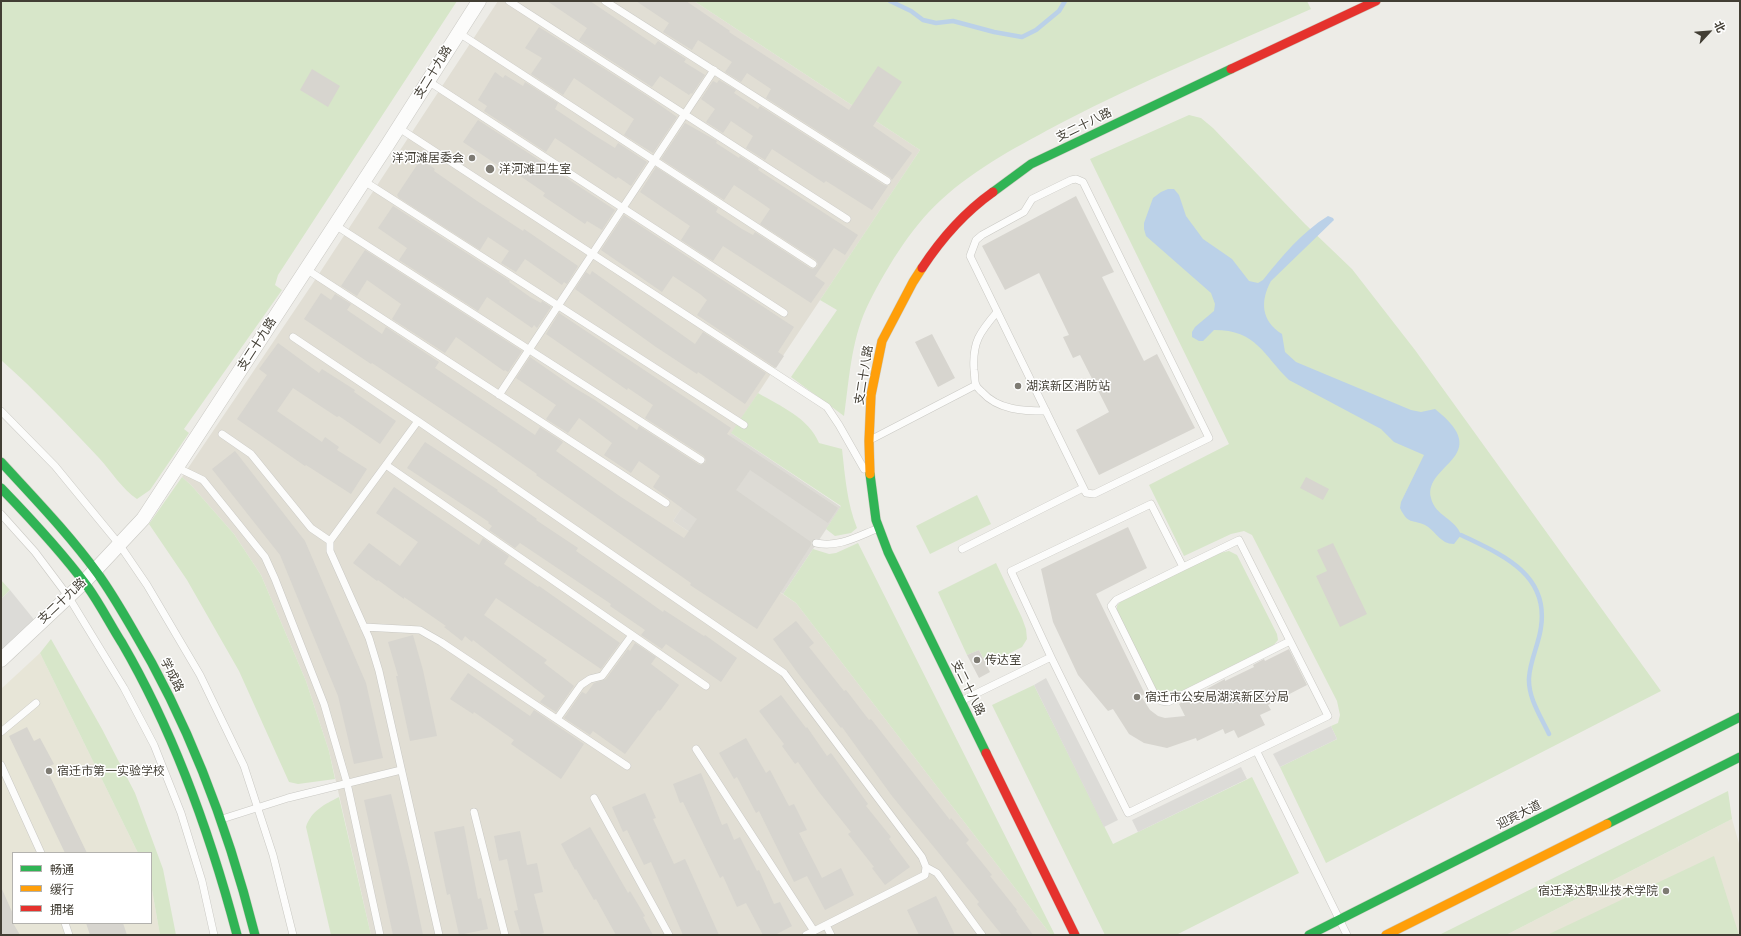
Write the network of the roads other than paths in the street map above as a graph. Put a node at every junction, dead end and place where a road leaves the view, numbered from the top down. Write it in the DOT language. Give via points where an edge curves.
graph roads {
  1 [pos="479,1"];
  2 [pos="509,1"];
  3 [pos="605,1"];
  4 [pos="1376,1"];
  5 [pos="458,33"];
  6 [pos="714,70"];
  7 [pos="428,81"];
  8 [pos="684,114"];
  9 [pos="398,128"];
  10 [pos="655,159"];
  11 [pos="364,181"];
  12 [pos="887,181"];
  13 [pos="622,208"];
  14 [pos="846,219"];
  15 [pos="335,225"];
  16 [pos="592,254"];
  17 [pos="813,264"];
  18 [pos="306,270"];
  19 [pos="558,306"];
  20 [pos="998,312"];
  21 [pos="784,313"];
  22 [pos="293,337"];
  23 [pos="528,350"];
  24 [pos="976,385"];
  25 [pos="499,395"];
  26 [pos="1046,411"];
  27 [pos="1,412"];
  28 [pos="418,421"];
  29 [pos="744,425"];
  30 [pos="222,434"];
  31 [pos="869,441"];
  32 [pos="701,460"];
  33 [pos="1,462"];
  34 [pos="386,465"];
  35 [pos="176,467"];
  36 [pos="871,481"];
  37 [pos="1,488"];
  38 [pos="1084,488"];
  39 [pos="666,503"];
  40 [pos="1,514"];
  41 [pos="879,528"];
  42 [pos="330,541"];
  43 [pos="816,543"];
  44 [pos="119,544"];
  45 [pos="962,549"];
  46 [pos="1182,566"];
  47 [pos="95,570"];
  48 [pos="84,582"];
  49 [pos="68,596"];
  50 [pos="364,627"];
  51 [pos="632,635"];
  52 [pos="1290,641"];
  53 [pos="1051,657"];
  54 [pos="1,660"];
  55 [pos="706,686"];
  56 [pos="961,702"];
  57 [pos="36,703"];
  58 [pos="1740,717"];
  59 [pos="557,720"];
  60 [pos="1,732"];
  61 [pos="696,748"];
  62 [pos="1257,752"];
  63 [pos="1740,757"];
  64 [pos="1,765"];
  65 [pos="627,766"];
  66 [pos="401,770"];
  67 [pos="347,783"];
  68 [pos="594,798"];
  69 [pos="258,807"];
  70 [pos="474,812"];
  71 [pos="222,819"];
  72 [pos="205,824"];
  73 [pos="41,852"];
  74 [pos="926,867"];
  75 [pos="1339,920"];
  76 [pos="65,924"];
  77 [pos="826,925"];
  78 [pos="814,931"];
  79 [pos="69,935"];
  80 [pos="214,935"];
  81 [pos="236,935"];
  82 [pos="255,935"];
  83 [pos="293,935"];
  84 [pos="380,935"];
  85 [pos="439,935"];
  86 [pos="504,935"];
  87 [pos="669,935"];
  88 [pos="806,935"];
  89 [pos="831,935"];
  90 [pos="982,935"];
  91 [pos="1075,935"];
  92 [pos="1309,935"];
  93 [pos="1347,935"];
  94 [pos="1386,935"];
  1 -- 5 [label="street, 支二十九路"];
  2 -- 8 [label="lane"];
  3 -- 6 [label="lane"];
  4 -- 31 [label="main road, 支二十八路" via="1031,164 986,197 953,228 932,253 913,282 882,341 871,395"];
  5 -- 7 [label="street, 支二十九路"];
  5 -- 10 [label="lane"];
  6 -- 8 [label="lane"];
  6 -- 12 [label="lane"];
  7 -- 9 [label="street, 支二十九路"];
  7 -- 13 [label="lane"];
  8 -- 10 [label="lane"];
  8 -- 14 [label="lane"];
  9 -- 11 [label="street, 支二十九路"];
  9 -- 16 [label="lane"];
  10 -- 13 [label="lane"];
  10 -- 17 [label="lane"];
  11 -- 15 [label="street, 支二十九路"];
  11 -- 19 [label="lane"];
  13 -- 16 [label="lane"];
  13 -- 21 [label="lane"];
  15 -- 18 [label="street, 支二十九路"];
  15 -- 23 [label="lane"];
  16 -- 19 [label="lane"];
  16 -- 36 [label="lane" via="827,407"];
  18 -- 25 [label="lane"];
  18 -- 35 [label="street, 支二十九路"];
  19 -- 23 [label="lane"];
  19 -- 29 [label="lane"];
  20 -- 24 [label="lane" via="975,344 973,356"];
  20 -- 26 [label="lane"];
  20 -- 38 [label="lane" via="970,256 976,240 1024,212 1032,199 1071,180 1083,182 1209,438 1103,491 1086,494"];
  22 -- 28 [label="lane"];
  23 -- 25 [label="lane"];
  23 -- 32 [label="lane"];
  24 -- 26 [label="lane" via="986,397 1010,408"];
  24 -- 31 [label="lane"];
  25 -- 39 [label="lane"];
  26 -- 38 [label="lane"];
  27 -- 44 [label="lane" via="55,466"];
  28 -- 34 [label="lane"];
  28 -- 74 [label="lane" via="784,673 922,857"];
  30 -- 42 [label="lane" via="251,454 311,528"];
  31 -- 36 [label="main road, 支二十八路"];
  33 -- 47 [label="main road, 学成路"];
  34 -- 42 [label="lane"];
  34 -- 51 [label="lane"];
  35 -- 44 [label="street, 支二十九路" via="143,519"];
  35 -- 67 [label="lane" via="203,480 265,557 324,704"];
  36 -- 41 [label="main road, 支二十八路"];
  37 -- 48 [label="main road"];
  38 -- 45 [label="lane"];
  40 -- 49 [label="lane" via="35,552"];
  41 -- 43 [label="lane" via="843,543"];
  41 -- 56 [label="main road, 支二十八路" via="888,552"];
  42 -- 50 [label="lane" via="330,551"];
  44 -- 47 [label="street, 支二十九路"];
  44 -- 69 [label="lane" via="147,585 200,675 244,766"];
  46 -- 52 [label="lane" via="1239,540"];
  46 -- 52 [label="lane" via="1116,600 1111,606 1160,701 1168,702"];
  46 -- 53 [label="lane" via="1151,504 1011,571"];
  47 -- 48 [label="street, 支二十九路"];
  47 -- 71 [label="main road, 学成路" via="150,658 184,724"];
  48 -- 49 [label="street, 支二十九路"];
  48 -- 72 [label="main road" via="127,651 164,722"];
  49 -- 54 [label="street, 支二十九路"];
  49 -- 80 [label="lane" via="124,688 154,745 181,813 202,881"];
  50 -- 59 [label="lane" via="420,630"];
  50 -- 66 [label="lane" via="378,671"];
  51 -- 55 [label="lane"];
  51 -- 59 [label="lane" via="602,676 581,685"];
  52 -- 62 [label="lane" via="1328,716"];
  53 -- 56 [label="lane"];
  53 -- 62 [label="lane" via="1128,813"];
  56 -- 91 [label="main road, 支二十八路"];
  57 -- 60 [label="lane"];
  58 -- 75 [label="main road, 迎宾大道"];
  59 -- 65 [label="lane"];
  61 -- 78 [label="lane"];
  62 -- 75 [label="lane"];
  63 -- 94 [label="main road"];
  64 -- 73 [label="lane"];
  66 -- 67 [label="lane"];
  66 -- 85 [label="lane"];
  67 -- 69 [label="lane"];
  67 -- 84 [label="lane"];
  68 -- 87 [label="lane"];
  69 -- 71 [label="lane"];
  69 -- 83 [label="lane"];
  70 -- 86 [label="lane"];
  71 -- 72 [label="lane"];
  71 -- 82 [label="main road, 学成路" via="243,883"];
  72 -- 81 [label="main road"];
  74 -- 77 [label="lane" via="925,875"];
  74 -- 90 [label="lane" via="937,874"];
  75 -- 92 [label="main road, 迎宾大道"];
  75 -- 93 [label="lane"];
  76 -- 79 [label="lane"];
  77 -- 78 [label="lane"];
  77 -- 89 [label="lane"];
  78 -- 88 [label="lane"];
}
